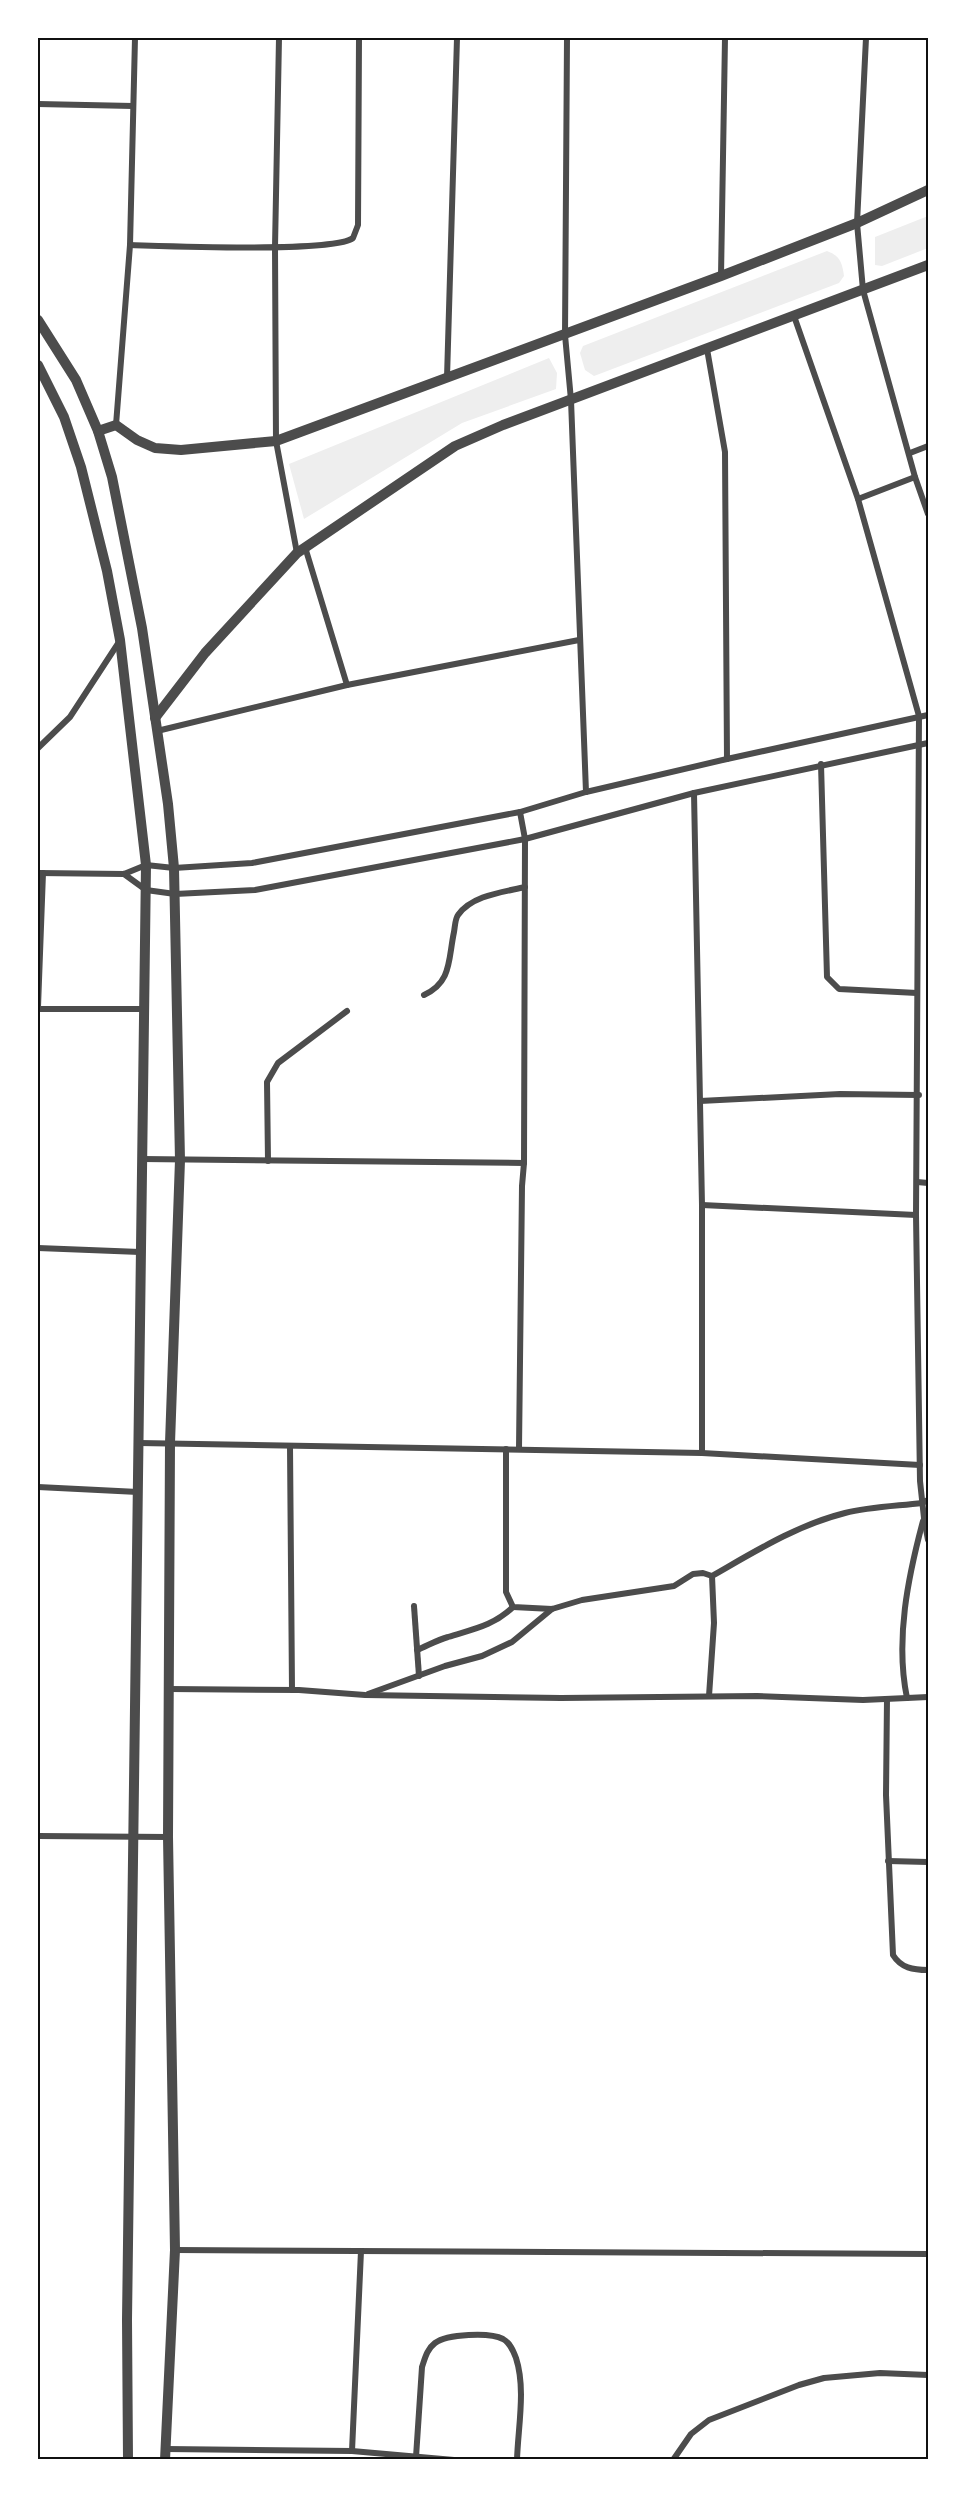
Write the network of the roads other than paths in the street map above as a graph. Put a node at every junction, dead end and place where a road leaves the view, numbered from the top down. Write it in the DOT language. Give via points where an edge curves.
graph roads {
  1 [pos="135,38"];
  2 [pos="279,38"];
  3 [pos="359,38"];
  4 [pos="457,38"];
  5 [pos="567,38"];
  6 [pos="725,38"];
  7 [pos="866,38"];
  8 [pos="38,104"];
  9 [pos="133,106"];
  10 [pos="928,190"];
  11 [pos="857,224"];
  12 [pos="130,245"];
  13 [pos="275,247"];
  14 [pos="928,265"];
  15 [pos="721,276"];
  16 [pos="863,290"];
  17 [pos="794,316"];
  18 [pos="38,320"];
  19 [pos="565,335"];
  20 [pos="707,349"];
  21 [pos="38,365"];
  22 [pos="447,379"];
  23 [pos="571,400"];
  24 [pos="116,425"];
  25 [pos="98,431"];
  26 [pos="276,441"];
  27 [pos="928,446"];
  28 [pos="910,453"];
  29 [pos="915,477"];
  30 [pos="858,499"];
  31 [pos="928,514"];
  32 [pos="301,550"];
  33 [pos="120,639"];
  34 [pos="579,640"];
  35 [pos="347,685"];
  36 [pos="928,715"];
  37 [pos="920,716"];
  38 [pos="155,718"];
  39 [pos="157,731"];
  40 [pos="928,743"];
  41 [pos="919,745"];
  42 [pos="38,748"];
  43 [pos="727,759"];
  44 [pos="821,764"];
  45 [pos="586,792"];
  46 [pos="694,793"];
  47 [pos="520,812"];
  48 [pos="525,839"];
  49 [pos="146,865"];
  50 [pos="174,867"];
  51 [pos="40,873"];
  52 [pos="124,874"];
  53 [pos="525,887"];
  54 [pos="146,890"];
  55 [pos="175,894"];
  56 [pos="917,993"];
  57 [pos="424,995"];
  58 [pos="38,1008"];
  59 [pos="144,1009"];
  60 [pos="347,1011"];
  61 [pos="919,1095"];
  62 [pos="700,1101"];
  63 [pos="141,1159"];
  64 [pos="180,1160"];
  65 [pos="268,1161"];
  66 [pos="524,1163"];
  67 [pos="917,1182"];
  68 [pos="928,1183"];
  69 [pos="702,1205"];
  70 [pos="916,1215"];
  71 [pos="38,1248"];
  72 [pos="140,1252"];
  73 [pos="139,1443"];
  74 [pos="170,1443"];
  75 [pos="290,1446"];
  76 [pos="506,1449"];
  77 [pos="519,1449"];
  78 [pos="702,1453"];
  79 [pos="920,1465"];
  80 [pos="38,1486"];
  81 [pos="138,1492"];
  82 [pos="925,1502"];
  83 [pos="924,1518"];
  84 [pos="928,1540"];
  85 [pos="712,1576"];
  86 [pos="414,1606"];
  87 [pos="513,1607"];
  88 [pos="552,1609"];
  89 [pos="417,1650"];
  90 [pos="418,1676"];
  91 [pos="169,1689"];
  92 [pos="292,1690"];
  93 [pos="365,1695"];
  94 [pos="709,1696"];
  95 [pos="928,1697"];
  96 [pos="907,1698"];
  97 [pos="887,1699"];
  98 [pos="38,1836"];
  99 [pos="135,1837"];
  100 [pos="168,1837"];
  101 [pos="888,1861"];
  102 [pos="928,1862"];
  103 [pos="928,1970"];
  104 [pos="175,2250"];
  105 [pos="361,2251"];
  106 [pos="928,2254"];
  107 [pos="928,2374"];
  108 [pos="352,2451"];
  109 [pos="166,2454"];
  110 [pos="416,2457"];
  111 [pos="404,2458"];
  112 [pos="128,2460"];
  113 [pos="454,2460"];
  114 [pos="517,2460"];
  115 [pos="673,2460"];
  1 -- 9 [label="street"];
  2 -- 13 [label="street"];
  3 -- 13 [label="street" via="356,234 342,244"];
  4 -- 22 [label="street"];
  5 -- 19 [label="street"];
  6 -- 15 [label="street"];
  7 -- 11 [label="street"];
  8 -- 9 [label="street"];
  9 -- 12 [label="street"];
  10 -- 11 [label="street"];
  11 -- 15 [label="street"];
  11 -- 16 [label="street"];
  12 -- 13 [label="street"];
  12 -- 24 [label="street"];
  13 -- 26 [label="street"];
  14 -- 16 [label="street"];
  15 -- 19 [label="street"];
  16 -- 17 [label="street"];
  16 -- 28 [label="street"];
  17 -- 20 [label="street"];
  17 -- 30 [label="street"];
  18 -- 25 [label="street" via="76,380"];
  19 -- 22 [label="street"];
  19 -- 23 [label="street"];
  20 -- 23 [label="street"];
  20 -- 43 [label="street" via="725,452"];
  21 -- 33 [label="street" via="64,417 81,467"];
  22 -- 26 [label="street"];
  23 -- 32 [label="street" via="455,446"];
  23 -- 34 [label="street"];
  24 -- 25 [label="street"];
  24 -- 26 [label="street" via="154,448 181,450"];
  25 -- 38 [label="street" via="123,525"];
  26 -- 32 [label="street"];
  27 -- 28 [label="street"];
  28 -- 29 [label="street"];
  29 -- 30 [label="street"];
  29 -- 31 [label="street"];
  30 -- 37 [label="street"];
  32 -- 35 [label="street"];
  32 -- 38 [label="street" via="206,653"];
  33 -- 42 [label="street" via="80,705"];
  33 -- 49 [label="street"];
  34 -- 35 [label="street"];
  34 -- 45 [label="street"];
  35 -- 39 [label="street"];
  36 -- 37 [label="street"];
  37 -- 41 [label="street"];
  37 -- 43 [label="street"];
  38 -- 39 [label="street"];
  39 -- 50 [label="street"];
  40 -- 41 [label="street"];
  41 -- 44 [label="street"];
  41 -- 56 [label="street"];
  43 -- 45 [label="street"];
  44 -- 46 [label="street"];
  44 -- 56 [label="street" via="827,977 839,988"];
  45 -- 47 [label="street"];
  46 -- 48 [label="street"];
  46 -- 62 [label="street"];
  47 -- 48 [label="street"];
  47 -- 50 [label="street" via="252,863"];
  48 -- 53 [label="street"];
  48 -- 55 [label="street" via="255,890"];
  49 -- 50 [label="street"];
  49 -- 52 [label="street"];
  49 -- 54 [label="street"];
  50 -- 55 [label="street"];
  51 -- 52 [label="street"];
  51 -- 58 [label="street"];
  52 -- 54 [label="street"];
  53 -- 57 [label="street" via="489,895 457,915 446,973 438,988"];
  53 -- 66 [label="street"];
  54 -- 55 [label="street"];
  54 -- 59 [label="street"];
  55 -- 64 [label="street"];
  56 -- 61 [label="street"];
  58 -- 59 [label="street"];
  59 -- 63 [label="street"];
  60 -- 65 [label="street" via="278,1063 267,1082"];
  61 -- 62 [label="street" via="840,1094"];
  61 -- 67 [label="street"];
  62 -- 69 [label="street"];
  63 -- 64 [label="street"];
  63 -- 72 [label="street"];
  64 -- 65 [label="street"];
  64 -- 74 [label="street"];
  65 -- 66 [label="street"];
  66 -- 77 [label="street"];
  67 -- 68 [label="street"];
  67 -- 70 [label="street"];
  69 -- 70 [label="street"];
  69 -- 78 [label="street"];
  70 -- 79 [label="street"];
  71 -- 72 [label="street"];
  72 -- 73 [label="street"];
  73 -- 74 [label="street"];
  73 -- 81 [label="street"];
  74 -- 75 [label="street"];
  74 -- 91 [label="street"];
  75 -- 76 [label="street"];
  75 -- 92 [label="street"];
  76 -- 77 [label="street"];
  76 -- 87 [label="street" via="506,1592"];
  77 -- 78 [label="street"];
  78 -- 79 [label="street"];
  79 -- 82 [label="street"];
  80 -- 81 [label="street"];
  81 -- 99 [label="street"];
  82 -- 83 [label="street"];
  82 -- 85 [label="street" via="822,1520 783,1536"];
  83 -- 84 [label="street"];
  83 -- 96 [label="street" via="909,1574 902,1670"];
  85 -- 88 [label="street" via="704,1572 693,1574 674,1586 582,1600"];
  85 -- 94 [label="street" via="714,1623"];
  86 -- 89 [label="street"];
  87 -- 88 [label="street"];
  87 -- 89 [label="street" via="484,1627"];
  88 -- 90 [label="street" via="513,1642"];
  89 -- 90 [label="street"];
  90 -- 93 [label="street"];
  91 -- 92 [label="street"];
  91 -- 100 [label="street"];
  92 -- 93 [label="street"];
  93 -- 94 [label="street"];
  94 -- 97 [label="street"];
  95 -- 96 [label="street"];
  96 -- 97 [label="street"];
  97 -- 101 [label="street"];
  98 -- 99 [label="street"];
  99 -- 100 [label="street"];
  99 -- 112 [label="street"];
  100 -- 104 [label="street"];
  101 -- 102 [label="street"];
  101 -- 103 [label="street" via="892,1955 907,1968"];
  104 -- 105 [label="street"];
  104 -- 109 [label="street"];
  105 -- 106 [label="street"];
  105 -- 108 [label="street"];
  107 -- 115 [label="street" via="880,2373 824,2378 800,2385 709,2420 691,2434"];
  108 -- 109 [label="street"];
  108 -- 111 [label="street"];
  110 -- 111 [label="street"];
  110 -- 113 [label="street"];
  110 -- 114 [label="street" via="426,2354 433,2344 459,2334 501,2338 510,2345 521,2381"];
}
